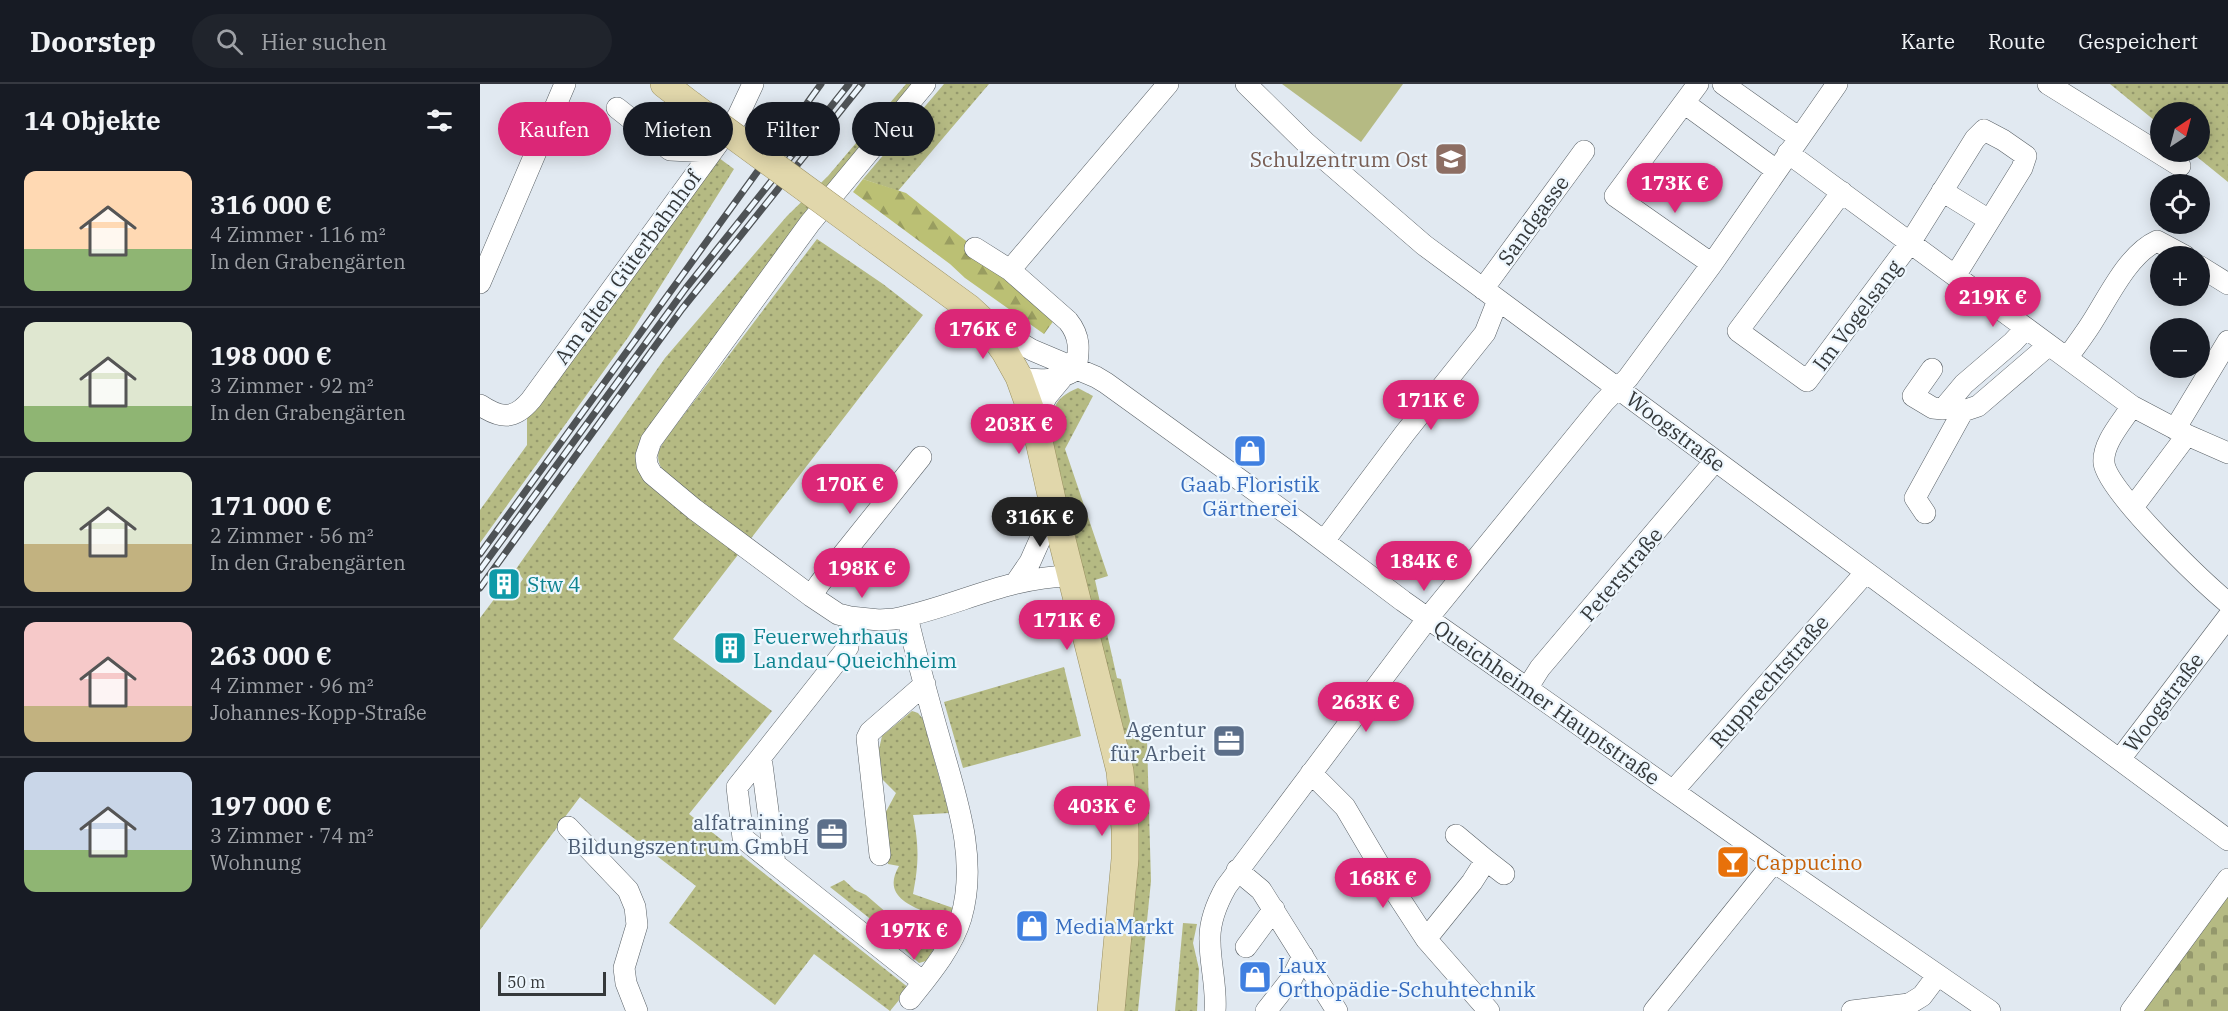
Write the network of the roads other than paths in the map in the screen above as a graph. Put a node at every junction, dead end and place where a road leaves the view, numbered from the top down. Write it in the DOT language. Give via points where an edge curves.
graph roads {
  1 [pos="664,84"];
  2 [pos="753,84"];
  3 [pos="925,84"];
  4 [pos="1168,84"];
  5 [pos="1246,84"];
  6 [pos="1698,84"];
  7 [pos="1724,84"];
  8 [pos="1837,84"];
  9 [pos="2048,84"];
  10 [pos="567,86"];
  11 [pos="1684,103"];
  12 [pos="617,108"];
  13 [pos="623,113"];
  14 [pos="733,122"];
  15 [pos="1584,151"];
  16 [pos="1787,153"];
  17 [pos="707,156"];
  18 [pos="2180,166"];
  19 [pos="1942,191"];
  20 [pos="1842,192"];
  21 [pos="1989,220"];
  22 [pos="1910,243"];
  23 [pos="2166,246"];
  24 [pos="975,248"];
  25 [pos="1712,264"];
  26 [pos="1010,270"];
  27 [pos="2210,273"];
  28 [pos="1955,276"];
  29 [pos="480,283"];
  30 [pos="2228,284"];
  31 [pos="1490,295"];
  32 [pos="983,321"];
  33 [pos="2026,328"];
  34 [pos="2228,341"];
  35 [pos="2049,345"];
  36 [pos="1049,357"];
  37 [pos="2067,358"];
  38 [pos="1932,369"];
  39 [pos="1069,374"];
  40 [pos="1019,377"];
  41 [pos="1618,388"];
  42 [pos="480,405"];
  43 [pos="2132,406"];
  44 [pos="1034,419"];
  45 [pos="2181,432"];
  46 [pos="2228,453"];
  47 [pos="921,457"];
  48 [pos="1716,461"];
  49 [pos="2133,507"];
  50 [pos="1054,508"];
  51 [pos="1925,513"];
  52 [pos="1324,541"];
  53 [pos="1866,572"];
  54 [pos="1071,576"];
  55 [pos="1017,581"];
  56 [pos="811,597"];
  57 [pos="2228,603"];
  58 [pos="907,616"];
  59 [pos="850,617"];
  60 [pos="2228,617"];
  61 [pos="1428,618"];
  62 [pos="925,684"];
  63 [pos="1528,687"];
  64 [pos="761,757"];
  65 [pos="2120,759"];
  66 [pos="1311,773"];
  67 [pos="1673,791"];
  68 [pos="568,827"];
  69 [pos="1456,835"];
  70 [pos="2228,840"];
  71 [pos="880,855"];
  72 [pos="1486,860"];
  73 [pos="1774,862"];
  74 [pos="775,864"];
  75 [pos="1237,870"];
  76 [pos="1504,874"];
  77 [pos="2228,879"];
  78 [pos="1274,909"];
  79 [pos="1426,939"];
  80 [pos="1246,946"];
  81 [pos="1303,956"];
  82 [pos="1937,976"];
  83 [pos="637,1011"];
  84 [pos="1111,1011"];
  85 [pos="1215,1011"];
  86 [pos="1266,1011"];
  87 [pos="1337,1011"];
  88 [pos="1490,1011"];
  89 [pos="1654,1011"];
  90 [pos="1852,1011"];
  91 [pos="1990,1011"];
  92 [pos="2131,1011"];
  1 -- 32 [label="main road, bridge"];
  2 -- 14 [label="street, Am alten Güterbahnhof"];
  3 -- 56 [label="street" via="810,223 648,448 647,465 652,474"];
  4 -- 26 [label="street"];
  5 -- 31 [label="street, Woogstraße" via="1352,184"];
  6 -- 11 [label="street"];
  7 -- 16 [label="street"];
  8 -- 16 [label="street"];
  9 -- 18 [label="street"];
  10 -- 29 [label="street"];
  11 -- 16 [label="street"];
  11 -- 25 [label="street" via="1615,196"];
  12 -- 13 [label="street"];
  15 -- 31 [label="street, Sandgasse"];
  16 -- 20 [label="street, Im Vogelsang"];
  16 -- 25 [label="street"];
  17 -- 42 [label="street, Am alten Güterbahnhof" via="524,408 507,416"];
  19 -- 21 [label="street"];
  19 -- 21 [label="street" via="1984,130 2003,140 2026,156"];
  19 -- 22 [label="street"];
  20 -- 22 [label="street, Im Vogelsang"];
  20 -- 22 [label="street, Im Vogelsang" via="1738,332 1807,381"];
  21 -- 28 [label="street"];
  22 -- 28 [label="street, Im Vogelsang"];
  23 -- 37 [label="street" via="2157,241 2141,251"];
  24 -- 26 [label="street"];
  25 -- 41 [label="street"];
  26 -- 39 [label="street" via="1060,312 1074,329 1079,342"];
  27 -- 30 [label="street"];
  28 -- 33 [label="street, Im Vogelsang"];
  31 -- 41 [label="street, Woogstraße"];
  31 -- 52 [label="street, Sandgasse" via="1485,333"];
  32 -- 36 [label="street, Queichheimer Hauptstraße"];
  32 -- 40 [label="main road"];
  33 -- 35 [label="street, Im Vogelsang"];
  33 -- 38 [label="street" via="1964,384 1943,409 1913,396"];
  34 -- 45 [label="street"];
  35 -- 37 [label="street, Im Vogelsang"];
  35 -- 51 [label="street" via="1978,406 1963,411 1915,498"];
  36 -- 39 [label="street, Queichheimer Hauptstraße"];
  36 -- 40 [label="street"];
  37 -- 43 [label="street, Im Vogelsang"];
  39 -- 40 [label="street, Queichheimer Hauptstraße" via="1036,380"];
  39 -- 44 [label="street" via="1047,396"];
  39 -- 52 [label="street, Queichheimer Hauptstraße" via="1096,377 1114,388"];
  40 -- 44 [label="main road"];
  41 -- 48 [label="street, Woogstraße"];
  41 -- 61 [label="street"];
  43 -- 45 [label="street, Im Vogelsang"];
  43 -- 49 [label="street" via="2111,440 2104,462 2110,478"];
  44 -- 50 [label="main road"];
  45 -- 46 [label="street, Im Vogelsang"];
  45 -- 49 [label="street"];
  47 -- 56 [label="street"];
  48 -- 53 [label="street, Woogstraße"];
  48 -- 63 [label="street, Peterstraße"];
  49 -- 57 [label="street"];
  50 -- 54 [label="main road"];
  50 -- 55 [label="street" via="1030,562"];
  52 -- 61 [label="street, Queichheimer Hauptstraße"];
  53 -- 65 [label="street, Woogstraße"];
  53 -- 67 [label="street, Rupprechtstraße"];
  54 -- 55 [label="street"];
  54 -- 84 [label="main road" via="1115,747 1124,800 1125,860"];
  55 -- 58 [label="street"];
  56 -- 59 [label="street"];
  58 -- 59 [label="street" via="879,620"];
  58 -- 62 [label="street"];
  59 -- 64 [label="street" via="848,646"];
  60 -- 65 [label="street, Woogstraße"];
  61 -- 63 [label="street, Queichheimer Hauptstraße"];
  61 -- 66 [label="street"];
  62 -- 71 [label="street" via="867,738"];
  62 -- 74 [label="street" via="960,814 968,874 956,932 916,991"];
  63 -- 67 [label="street, Queichheimer Hauptstraße"];
  64 -- 74 [label="street"];
  64 -- 74 [label="street" via="736,787 743,838"];
  65 -- 70 [label="street, Woogstraße"];
  66 -- 75 [label="street"];
  66 -- 79 [label="street" via="1345,807"];
  67 -- 73 [label="street, Queichheimer Hauptstraße"];
  68 -- 83 [label="street" via="628,890 635,907 637,925 624,968"];
  69 -- 72 [label="street"];
  72 -- 76 [label="street"];
  72 -- 79 [label="street"];
  73 -- 82 [label="street, Queichheimer Hauptstraße"];
  73 -- 89 [label="street"];
  75 -- 78 [label="street" via="1254,883"];
  75 -- 85 [label="street" via="1220,898 1210,929"];
  77 -- 92 [label="street"];
  78 -- 80 [label="street"];
  78 -- 81 [label="street"];
  79 -- 88 [label="street"];
  81 -- 86 [label="street" via="1292,978"];
  81 -- 87 [label="street"];
  82 -- 90 [label="street" via="1922,996 1909,1004"];
  82 -- 91 [label="street, Queichheimer Hauptstraße"];
}
